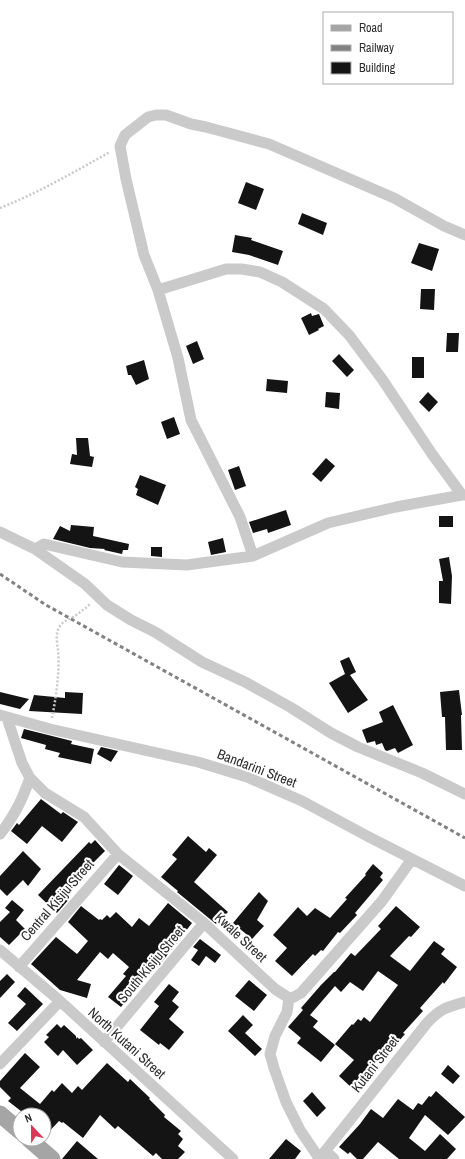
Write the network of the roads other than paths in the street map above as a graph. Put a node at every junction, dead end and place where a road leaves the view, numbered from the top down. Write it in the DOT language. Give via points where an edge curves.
graph roads {
  1 [pos="465,235"];
  2 [pos="158,290"];
  3 [pos="464,495"];
  4 [pos="0,532"];
  5 [pos="35,549"];
  6 [pos="253,556"];
  7 [pos="3,716"];
  8 [pos="30,778"];
  9 [pos="465,794"];
  10 [pos="0,834"];
  11 [pos="118,854"];
  12 [pos="412,859"];
  13 [pos="465,886"];
  14 [pos="204,923"];
  15 [pos="0,950"];
  16 [pos="19,967"];
  17 [pos="289,998"];
  18 [pos="60,1001"];
  19 [pos="465,1002"];
  20 [pos="104,1042"];
  21 [pos="0,1064"];
  22 [pos="0,1114"];
  23 [pos="12,1124"];
  24 [pos="38,1147"];
  25 [pos="325,1157"];
  26 [pos="52,1159"];
  27 [pos="233,1159"];
  1 -- 2 [label="street" via="394,198 269,144 166,115 156,115 142,121 125,135 120,146 144,255"];
  2 -- 3 [label="street" via="226,269 242,269 260,272 282,282 324,309 354,342 382,379 432,454"];
  2 -- 6 [label="street" via="178,358 191,420 240,518"];
  3 -- 6 [label="street" via="328,523"];
  4 -- 5 [label="street"];
  5 -- 6 [label="street" via="44,544 122,562 187,565"];
  5 -- 9 [label="street" via="85,584 107,605 202,662 245,682 358,747"];
  7 -- 8 [label="street, Kwale Street"];
  7 -- 12 [label="street, Bandarini Street" via="198,762 247,777 302,801"];
  8 -- 10 [label="street" via="12,818"];
  8 -- 11 [label="street, Kwale Street" via="45,793 84,817"];
  11 -- 14 [label="street, Kwale Street"];
  11 -- 16 [label="street, Central Kisiju Street"];
  12 -- 13 [label="street, Bandarini Street"];
  12 -- 17 [label="street" via="382,901 300,993"];
  14 -- 17 [label="street, Kwale Street" via="275,989"];
  14 -- 20 [label="street, South Kisiju Street"];
  15 -- 16 [label="street, North Kutani Street"];
  16 -- 18 [label="street, North Kutani Street"];
  17 -- 25 [label="street" via="287,1012 275,1036 270,1054 286,1102 303,1135"];
  18 -- 20 [label="street, North Kutani Street"];
  18 -- 21 [label="street"];
  19 -- 25 [label="street, Kutani Street" via="444,1008 434,1015"];
  20 -- 27 [label="street, North Kutani Street"];
  22 -- 23 [label="main road"];
  24 -- 26 [label="main road"];
}
